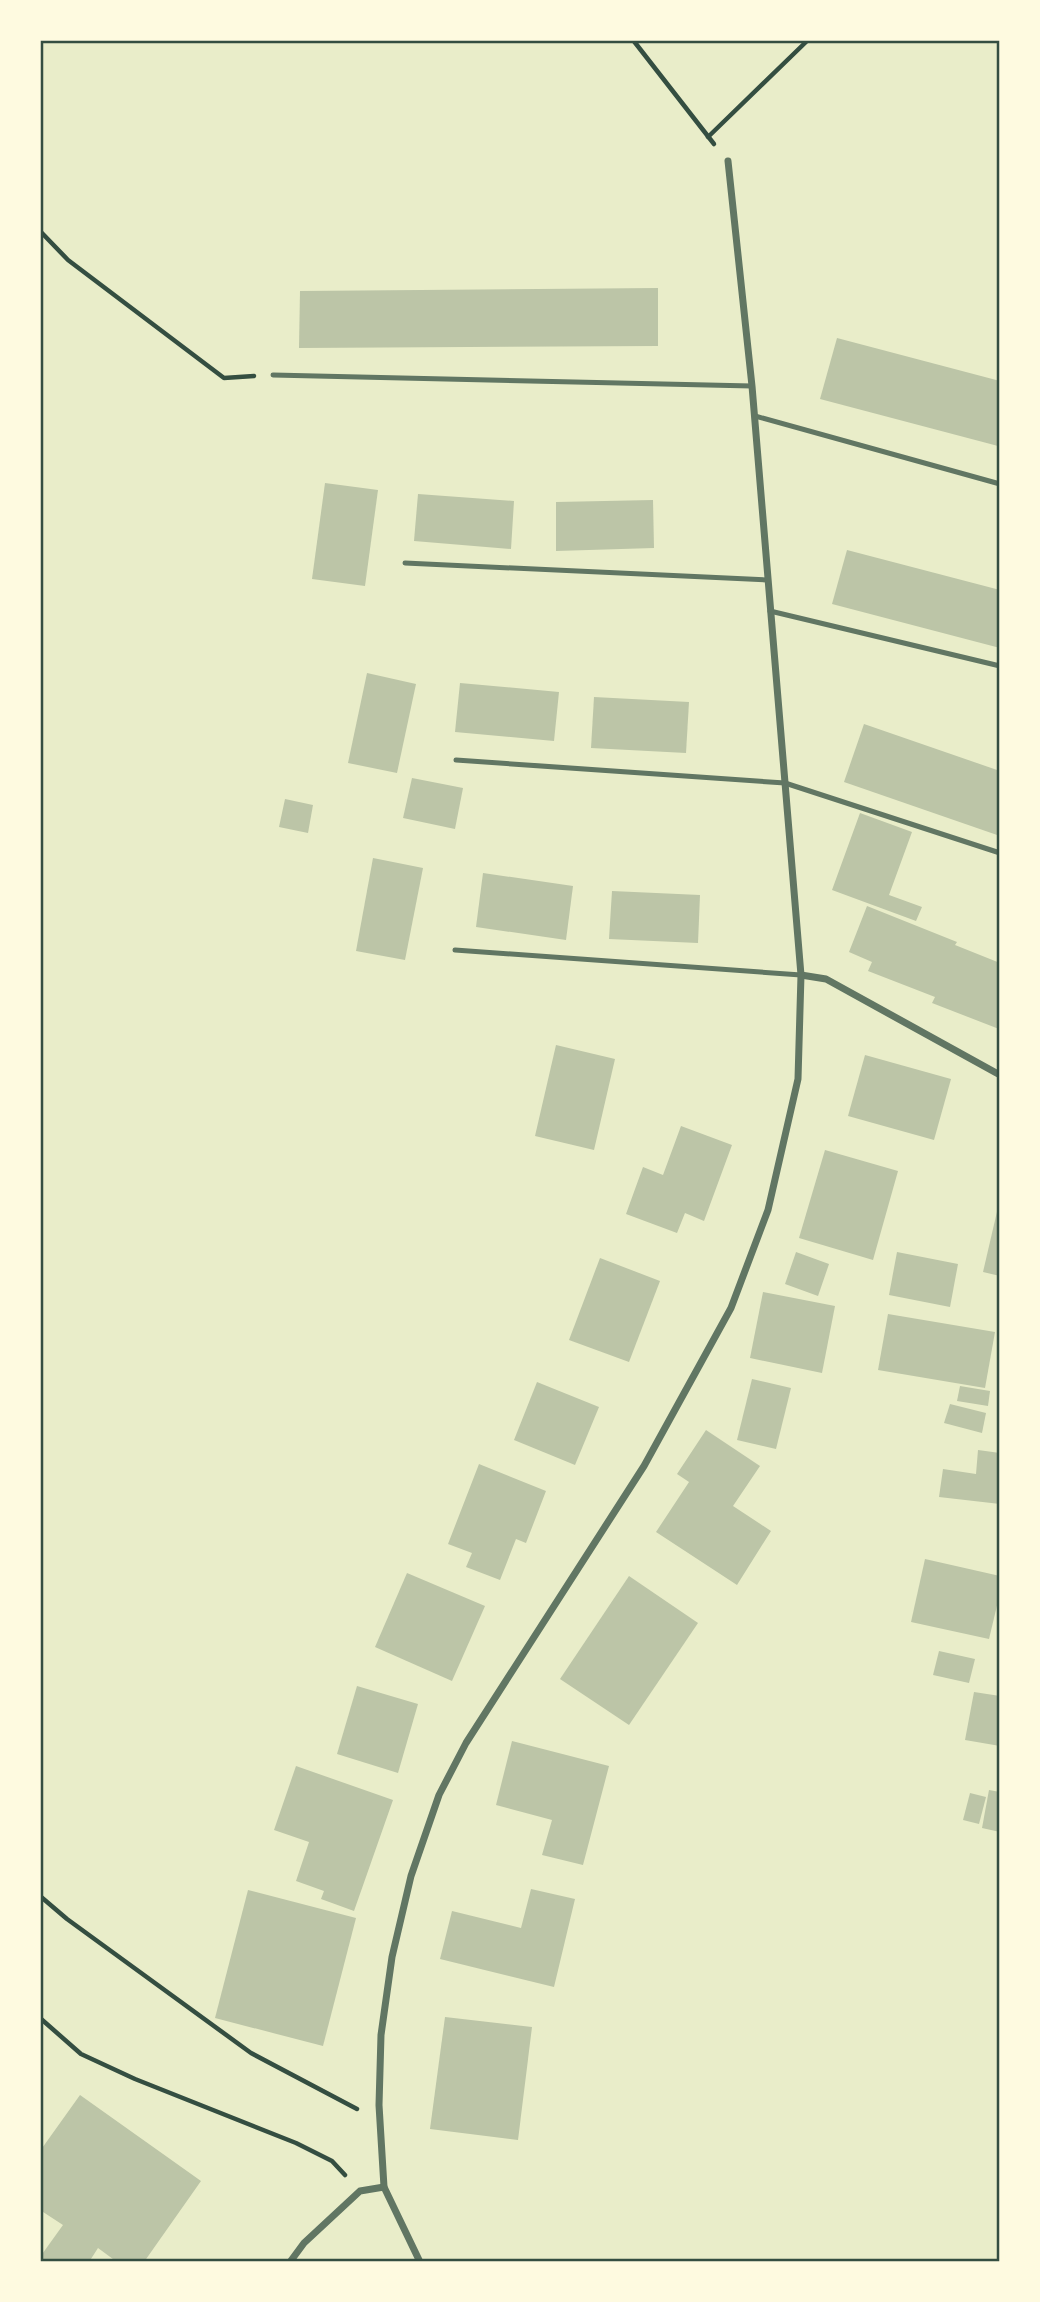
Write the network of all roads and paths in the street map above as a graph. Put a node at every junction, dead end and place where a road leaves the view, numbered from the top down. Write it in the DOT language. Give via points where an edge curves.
graph roads {
  1 [pos="633,40"];
  2 [pos="808,40"];
  3 [pos="708,137"];
  4 [pos="728,161"];
  5 [pos="40,231"];
  6 [pos="273,375"];
  7 [pos="752,386"];
  8 [pos="755,416"];
  9 [pos="1000,484"];
  10 [pos="405,563"];
  11 [pos="768,580"];
  12 [pos="771,611"];
  13 [pos="1000,666"];
  14 [pos="456,760"];
  15 [pos="785,783"];
  16 [pos="1000,853"];
  17 [pos="455,950"];
  18 [pos="801,975"];
  19 [pos="1000,1075"];
  20 [pos="40,1896"];
  21 [pos="40,2018"];
  22 [pos="380,2120"];
  23 [pos="384,2187"];
  24 [pos="360,2191"];
  25 [pos="290,2262"];
  26 [pos="420,2262"];
  1 -- 3 [label="path"];
  2 -- 3 [label="path"];
  3 -- 4 [label="path"];
  4 -- 7 [label="street"];
  5 -- 6 [label="path" via="68,260 224,377"];
  6 -- 7 [label="lane"];
  7 -- 8 [label="street"];
  8 -- 9 [label="lane"];
  8 -- 11 [label="street"];
  10 -- 11 [label="lane"];
  11 -- 12 [label="street"];
  12 -- 13 [label="lane"];
  12 -- 15 [label="street"];
  14 -- 15 [label="lane"];
  15 -- 16 [label="lane"];
  15 -- 18 [label="street"];
  17 -- 18 [label="lane"];
  18 -- 19 [label="street" via="826,979"];
  18 -- 22 [label="street" via="798,1079 768,1210 731,1308 644,1466 466,1743 439,1795 411,1876 392,1957 381,2035"];
  20 -- 22 [label="path" via="251,2053"];
  21 -- 24 [label="path" via="81,2053 332,2161"];
  22 -- 23 [label="street"];
  23 -- 24 [label="street"];
  23 -- 26 [label="street"];
  24 -- 25 [label="street"];
}
